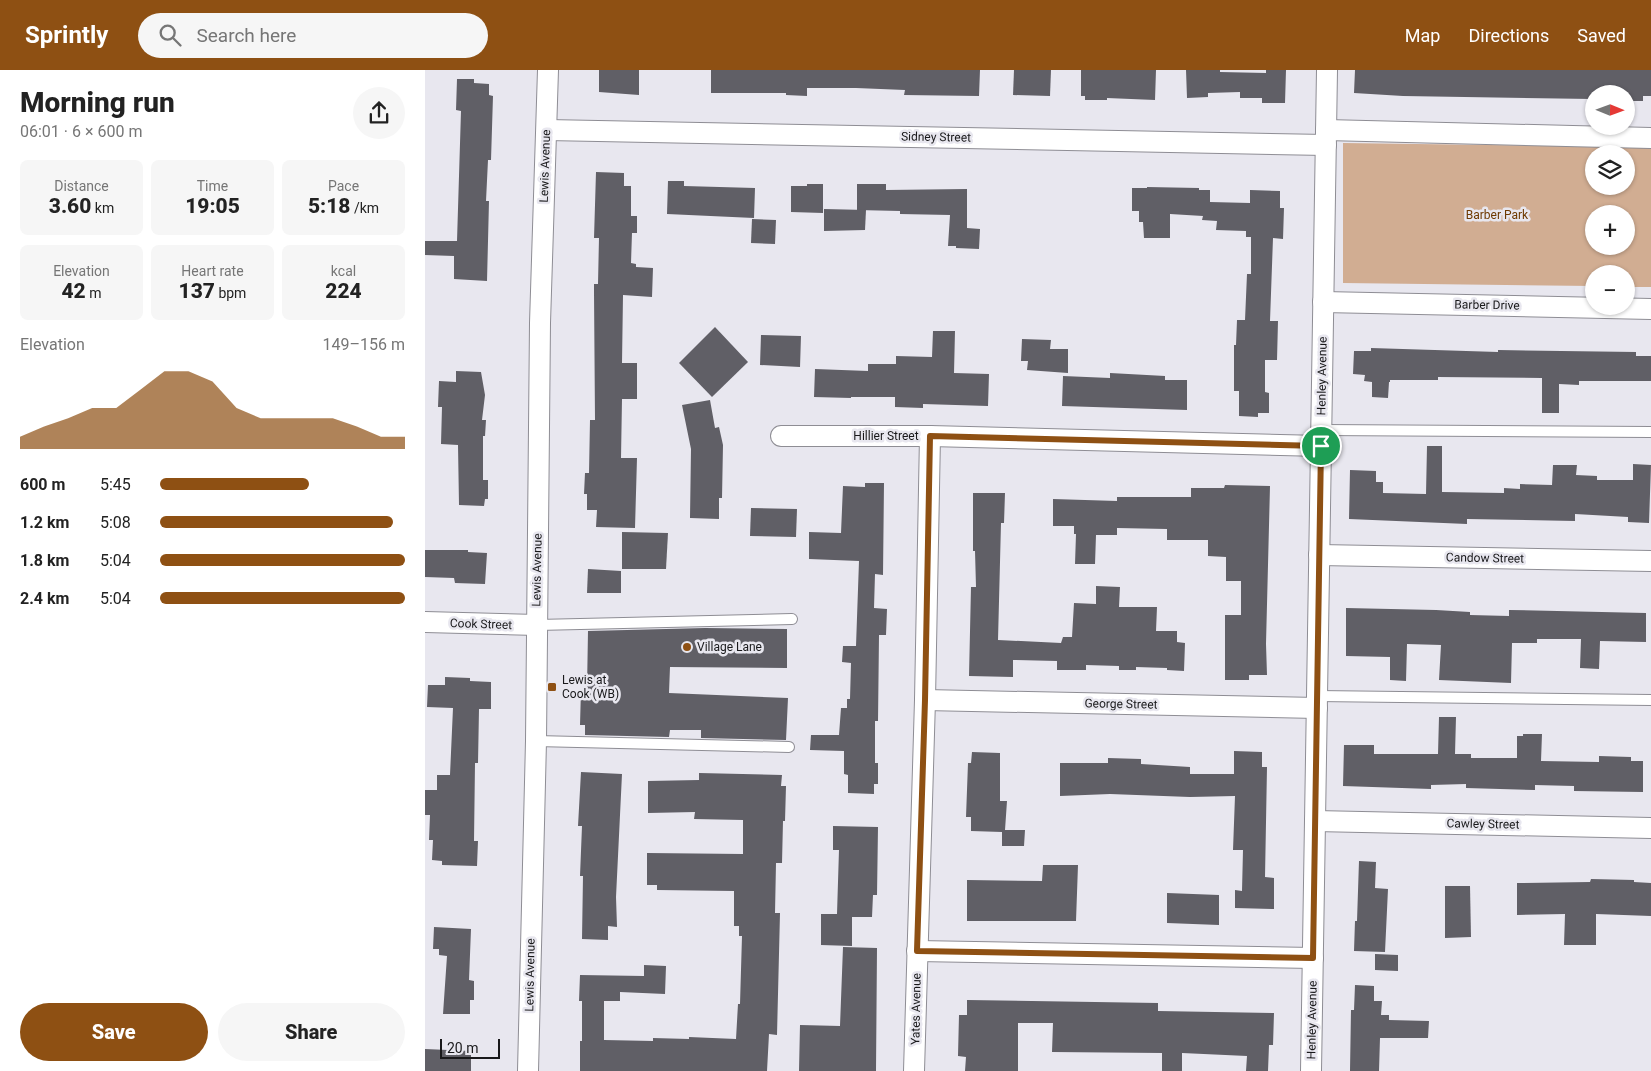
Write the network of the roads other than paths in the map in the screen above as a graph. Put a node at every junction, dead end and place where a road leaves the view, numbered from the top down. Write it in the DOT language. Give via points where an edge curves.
graph roads {
  1 [pos="548,70"];
  2 [pos="1327,70"];
  3 [pos="547,130"];
  4 [pos="1326,138"];
  5 [pos="1651,138"];
  6 [pos="1323,302"];
  7 [pos="1651,309"];
  8 [pos="1651,432"];
  9 [pos="781,436"];
  10 [pos="930,436"];
  11 [pos="1321,438"];
  12 [pos="1319,555"];
  13 [pos="1651,561"];
  14 [pos="792,619"];
  15 [pos="425,622"];
  16 [pos="537,625"];
  17 [pos="925,700"];
  18 [pos="1651,700"];
  19 [pos="1317,702"];
  20 [pos="535,741"];
  21 [pos="789,746"];
  22 [pos="1315,821"];
  23 [pos="1651,828"];
  24 [pos="917,951"];
  25 [pos="1313,958"];
  26 [pos="528,1071"];
  27 [pos="914,1071"];
  28 [pos="1311,1071"];
  1 -- 3 [label="street, Lewis Avenue"];
  2 -- 4 [label="street, Henley Avenue"];
  3 -- 4 [label="street, Sidney Street"];
  3 -- 16 [label="street, Lewis Avenue" via="540,324"];
  4 -- 5 [label="street"];
  4 -- 6 [label="street, Henley Avenue"];
  6 -- 7 [label="street, Barber Drive"];
  6 -- 11 [label="street, Henley Avenue"];
  8 -- 11 [label="lane"];
  9 -- 10 [label="street, Hillier Street"];
  10 -- 11 [label="street, Hillier Street"];
  10 -- 17 [label="street, Yates Avenue"];
  11 -- 12 [label="street, Henley Avenue"];
  12 -- 13 [label="street, Candow Street"];
  12 -- 19 [label="street, Henley Avenue"];
  14 -- 16 [label="lane"];
  15 -- 16 [label="street, Cook Street"];
  16 -- 20 [label="street, Lewis Avenue"];
  17 -- 19 [label="street, George Street"];
  17 -- 24 [label="street, Yates Avenue"];
  18 -- 19 [label="lane"];
  19 -- 22 [label="street, Henley Avenue"];
  20 -- 21 [label="lane"];
  20 -- 26 [label="street, Lewis Avenue"];
  22 -- 23 [label="street, Cawley Street"];
  22 -- 25 [label="street, Henley Avenue"];
  24 -- 25 [label="street"];
  24 -- 27 [label="street, Yates Avenue"];
  25 -- 28 [label="street, Henley Avenue"];
}
